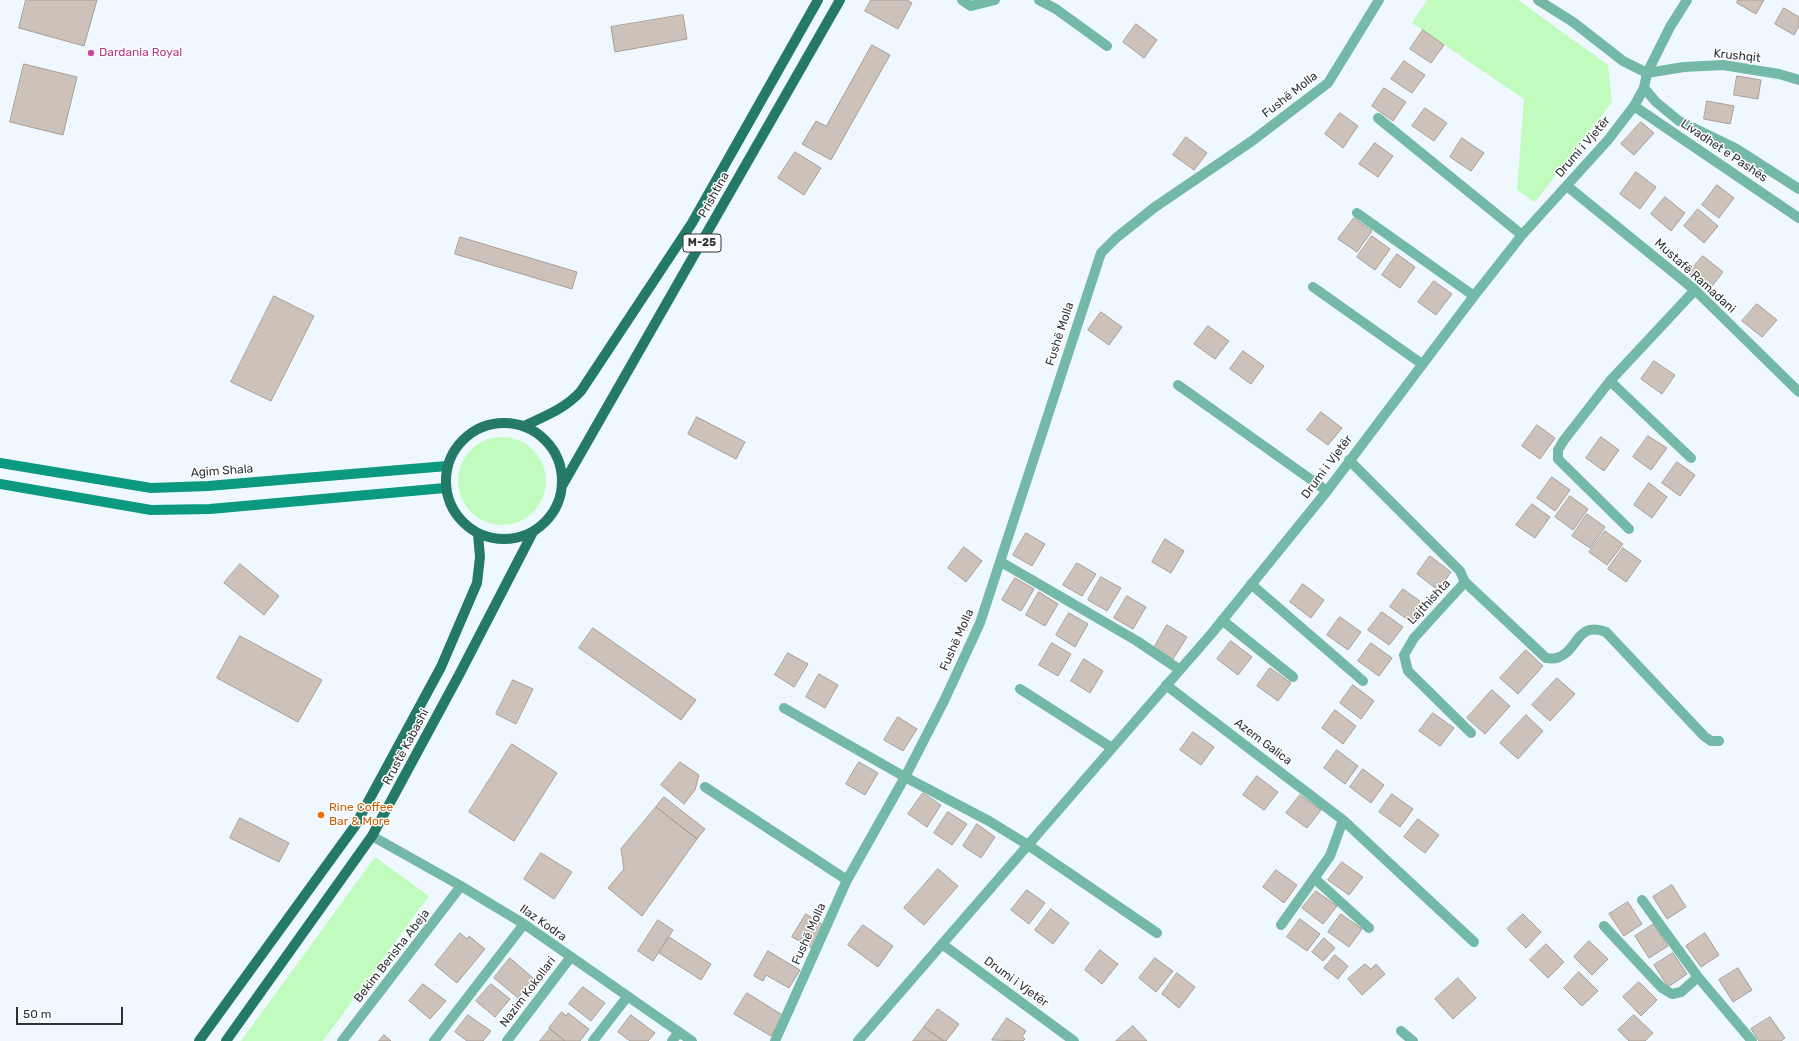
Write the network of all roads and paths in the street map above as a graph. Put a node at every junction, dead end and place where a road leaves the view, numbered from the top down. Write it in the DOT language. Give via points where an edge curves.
graph roads {
  1 [pos="818,0"];
  2 [pos="840,0"];
  3 [pos="962,0"];
  4 [pos="995,0"];
  5 [pos="1039,0"];
  6 [pos="1379,0"];
  7 [pos="1538,0"];
  8 [pos="1687,0"];
  9 [pos="1107,46"];
  10 [pos="1647,73"];
  11 [pos="1799,80"];
  12 [pos="1644,88"];
  13 [pos="1634,106"];
  14 [pos="1378,118"];
  15 [pos="1567,186"];
  16 [pos="1799,189"];
  17 [pos="1357,213"];
  18 [pos="1799,218"];
  19 [pos="1522,235"];
  20 [pos="1314,287"];
  21 [pos="1694,290"];
  22 [pos="1474,296"];
  23 [pos="1422,364"];
  24 [pos="1610,381"];
  25 [pos="1178,385"];
  26 [pos="1799,392"];
  27 [pos="524,426"];
  28 [pos="1691,458"];
  29 [pos="1349,460"];
  30 [pos="0,464"];
  31 [pos="447,466"];
  32 [pos="0,484"];
  33 [pos="562,486"];
  34 [pos="445,488"];
  35 [pos="1327,491"];
  36 [pos="1629,530"];
  37 [pos="533,532"];
  38 [pos="478,534"];
  39 [pos="1001,562"];
  40 [pos="1465,582"];
  41 [pos="1251,584"];
  42 [pos="1222,620"];
  43 [pos="1180,670"];
  44 [pos="1293,677"];
  45 [pos="1364,681"];
  46 [pos="1166,685"];
  47 [pos="1020,690"];
  48 [pos="784,708"];
  49 [pos="1471,733"];
  50 [pos="1719,741"];
  51 [pos="1112,748"];
  52 [pos="905,777"];
  53 [pos="705,787"];
  54 [pos="1343,820"];
  55 [pos="372,836"];
  56 [pos="1028,845"];
  57 [pos="1314,878"];
  58 [pos="847,880"];
  59 [pos="461,886"];
  60 [pos="1642,900"];
  61 [pos="524,924"];
  62 [pos="1281,925"];
  63 [pos="1604,926"];
  64 [pos="1369,928"];
  65 [pos="1157,933"];
  66 [pos="1474,942"];
  67 [pos="942,944"];
  68 [pos="570,958"];
  69 [pos="1698,977"];
  70 [pos="627,997"];
  71 [pos="1401,1031"];
  72 [pos="679,1032"];
  73 [pos="199,1041"];
  74 [pos="226,1041"];
  75 [pos="342,1041"];
  76 [pos="434,1041"];
  77 [pos="507,1041"];
  78 [pos="593,1041"];
  79 [pos="672,1041"];
  80 [pos="692,1041"];
  81 [pos="775,1041"];
  82 [pos="858,1041"];
  83 [pos="1074,1041"];
  84 [pos="1413,1041"];
  85 [pos="1752,1041"];
  1 -- 27 [label="main road, Prishtina / M-25" via="692,223 581,391 558,411"];
  2 -- 33 [label="main road, Prishtina / M-25"];
  3 -- 4 [label="street" via="972,6"];
  5 -- 9 [label="street" via="1056,9"];
  6 -- 39 [label="street, Fushë Molla" via="1328,83 1252,141 1155,207 1101,253"];
  7 -- 10 [label="street" via="1573,22 1623,61"];
  8 -- 10 [label="street, Drumi i Vjetër"];
  10 -- 11 [label="street, Krushqit" via="1684,67 1723,65 1779,74"];
  10 -- 12 [label="street, Drumi i Vjetër"];
  12 -- 13 [label="street, Drumi i Vjetër"];
  12 -- 16 [label="street" via="1656,102 1679,120 1735,148"];
  13 -- 15 [label="street, Drumi i Vjetër"];
  13 -- 18 [label="street, Livadhet e Pashës"];
  14 -- 19 [label="street"];
  15 -- 19 [label="street, Drumi i Vjetër"];
  15 -- 21 [label="street, Mustafë Ramadani"];
  17 -- 22 [label="street"];
  19 -- 22 [label="street, Drumi i Vjetër"];
  20 -- 23 [label="street"];
  21 -- 24 [label="street"];
  21 -- 26 [label="street, Mustafë Ramadani"];
  22 -- 23 [label="street, Drumi i Vjetër"];
  23 -- 29 [label="street, Drumi i Vjetër"];
  24 -- 28 [label="street"];
  24 -- 36 [label="street" via="1564,440 1558,450 1558,459"];
  25 -- 35 [label="street"];
  27 -- 31 [label="main road, Prishtina / M-25" via="510,423 483,426 460,442"];
  27 -- 33 [label="main road, Prishtina / M-25" via="540,435 553,449 561,467"];
  29 -- 35 [label="street, Drumi i Vjetër"];
  29 -- 40 [label="street, Lajthishta" via="1460,571"];
  30 -- 31 [label="main road, Agim Shala" via="150,488 208,486"];
  31 -- 34 [label="main road, Prishtina / M-25"];
  32 -- 34 [label="main road" via="151,510 217,509"];
  33 -- 37 [label="main road, Prishtina / M-25" via="558,504 548,520"];
  34 -- 38 [label="main road, Prishtina / M-25" via="456,516"];
  35 -- 41 [label="street, Drumi i Vjetër"];
  37 -- 38 [label="main road, Prishtina / M-25" via="515,539 496,539"];
  37 -- 55 [label="main road, Rrustë Kabashi / M-25"];
  38 -- 73 [label="main road, Rrustë Kabashi" via="480,557 477,583 441,667 354,826"];
  39 -- 43 [label="street" via="1137,641"];
  39 -- 52 [label="street, Fushë Molla" via="980,623"];
  40 -- 49 [label="street, Lajthishta" via="1414,638 1404,655 1408,672"];
  40 -- 50 [label="street" via="1546,658 1556,658 1563,654 1586,631 1596,628 1606,632 1704,736 1711,741"];
  41 -- 42 [label="street, Drumi i Vjetër"];
  41 -- 45 [label="street"];
  42 -- 43 [label="street, Drumi i Vjetër"];
  42 -- 44 [label="street"];
  43 -- 46 [label="street, Drumi i Vjetër"];
  46 -- 51 [label="street, Drumi i Vjetër"];
  46 -- 54 [label="street, Azem Galica"];
  47 -- 51 [label="street"];
  48 -- 52 [label="street"];
  51 -- 56 [label="street, Drumi i Vjetër"];
  52 -- 56 [label="street" via="989,821"];
  52 -- 58 [label="street, Fushë Molla"];
  53 -- 58 [label="street"];
  54 -- 57 [label="street" via="1330,856"];
  54 -- 66 [label="street, Azem Galica"];
  55 -- 59 [label="street, Ilaz Kodra"];
  55 -- 74 [label="main road, Rrustë Kabashi / M-25"];
  56 -- 65 [label="street"];
  56 -- 67 [label="street, Drumi i Vjetër"];
  57 -- 62 [label="street"];
  57 -- 64 [label="street"];
  58 -- 81 [label="street, Fushë Molla"];
  59 -- 61 [label="street, Ilaz Kodra"];
  59 -- 75 [label="street, Bekim Berisha Abeja"];
  60 -- 69 [label="street"];
  61 -- 68 [label="street, Ilaz Kodra"];
  61 -- 76 [label="street"];
  63 -- 69 [label="street" via="1662,988 1672,994 1681,992"];
  67 -- 82 [label="street, Drumi i Vjetër"];
  67 -- 83 [label="street, Drumi i Vjetër"];
  68 -- 70 [label="street, Ilaz Kodra"];
  68 -- 77 [label="street, Nazim Kokollari"];
  69 -- 85 [label="street"];
  70 -- 72 [label="street, Ilaz Kodra"];
  70 -- 78 [label="street"];
  71 -- 84 [label="street"];
  72 -- 79 [label="street"];
  72 -- 80 [label="street, Ilaz Kodra"];
}
